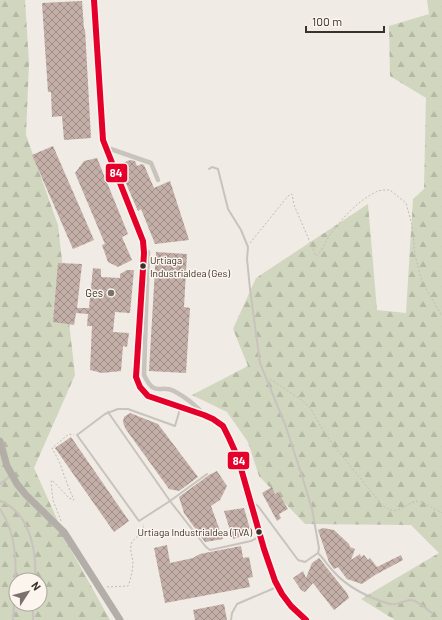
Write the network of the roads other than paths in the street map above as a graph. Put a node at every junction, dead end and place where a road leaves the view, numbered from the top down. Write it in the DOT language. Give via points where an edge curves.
graph roads {
  1 [pos="94,0"];
  2 [pos="105,147"];
  3 [pos="209,168"];
  4 [pos="158,180"];
  5 [pos="144,253"];
  6 [pos="181,407"];
  7 [pos="108,412"];
  8 [pos="204,415"];
  9 [pos="0,440"];
  10 [pos="206,474"];
  11 [pos="11,475"];
  12 [pos="0,484"];
  13 [pos="250,500"];
  14 [pos="170,501"];
  15 [pos="0,502"];
  16 [pos="0,509"];
  17 [pos="261,536"];
  18 [pos="318,553"];
  19 [pos="36,572"];
  20 [pos="278,587"];
  21 [pos="432,613"];
  22 [pos="13,620"];
  23 [pos="120,620"];
  24 [pos="231,620"];
  25 [pos="306,620"];
  1 -- 2 [label="street"];
  2 -- 4 [label="street" via="151,163"];
  2 -- 5 [label="street" via="143,241"];
  3 -- 18 [label="lane" via="212,166 218,169 228,209 248,247 247,259 258,354 286,428 312,509"];
  5 -- 6 [label="street" via="136,377 148,396"];
  5 -- 8 [label="street" via="148,252 144,375 148,385 156,390 172,390 192,401"];
  6 -- 7 [label="lane" via="176,426 128,409"];
  6 -- 8 [label="street"];
  7 -- 14 [label="lane"];
  7 -- 14 [label="lane" via="77,435 139,521"];
  8 -- 13 [label="street" via="223,426 230,438"];
  9 -- 11 [label="highway"];
  10 -- 14 [label="lane"];
  11 -- 12 [label="lane"];
  11 -- 23 [label="highway" via="26,495 64,532"];
  13 -- 17 [label="street"];
  13 -- 18 [label="lane" via="258,506 298,560 306,562"];
  14 -- 17 [label="lane" via="210,550 251,541"];
  15 -- 19 [label="lane" via="18,512 30,536"];
  16 -- 22 [label="lane" via="13,539 16,562"];
  17 -- 20 [label="street"];
  18 -- 21 [label="lane" via="346,584 361,592 390,604 416,601"];
  20 -- 24 [label="lane" via="237,604"];
  20 -- 25 [label="street" via="291,606"];
}
